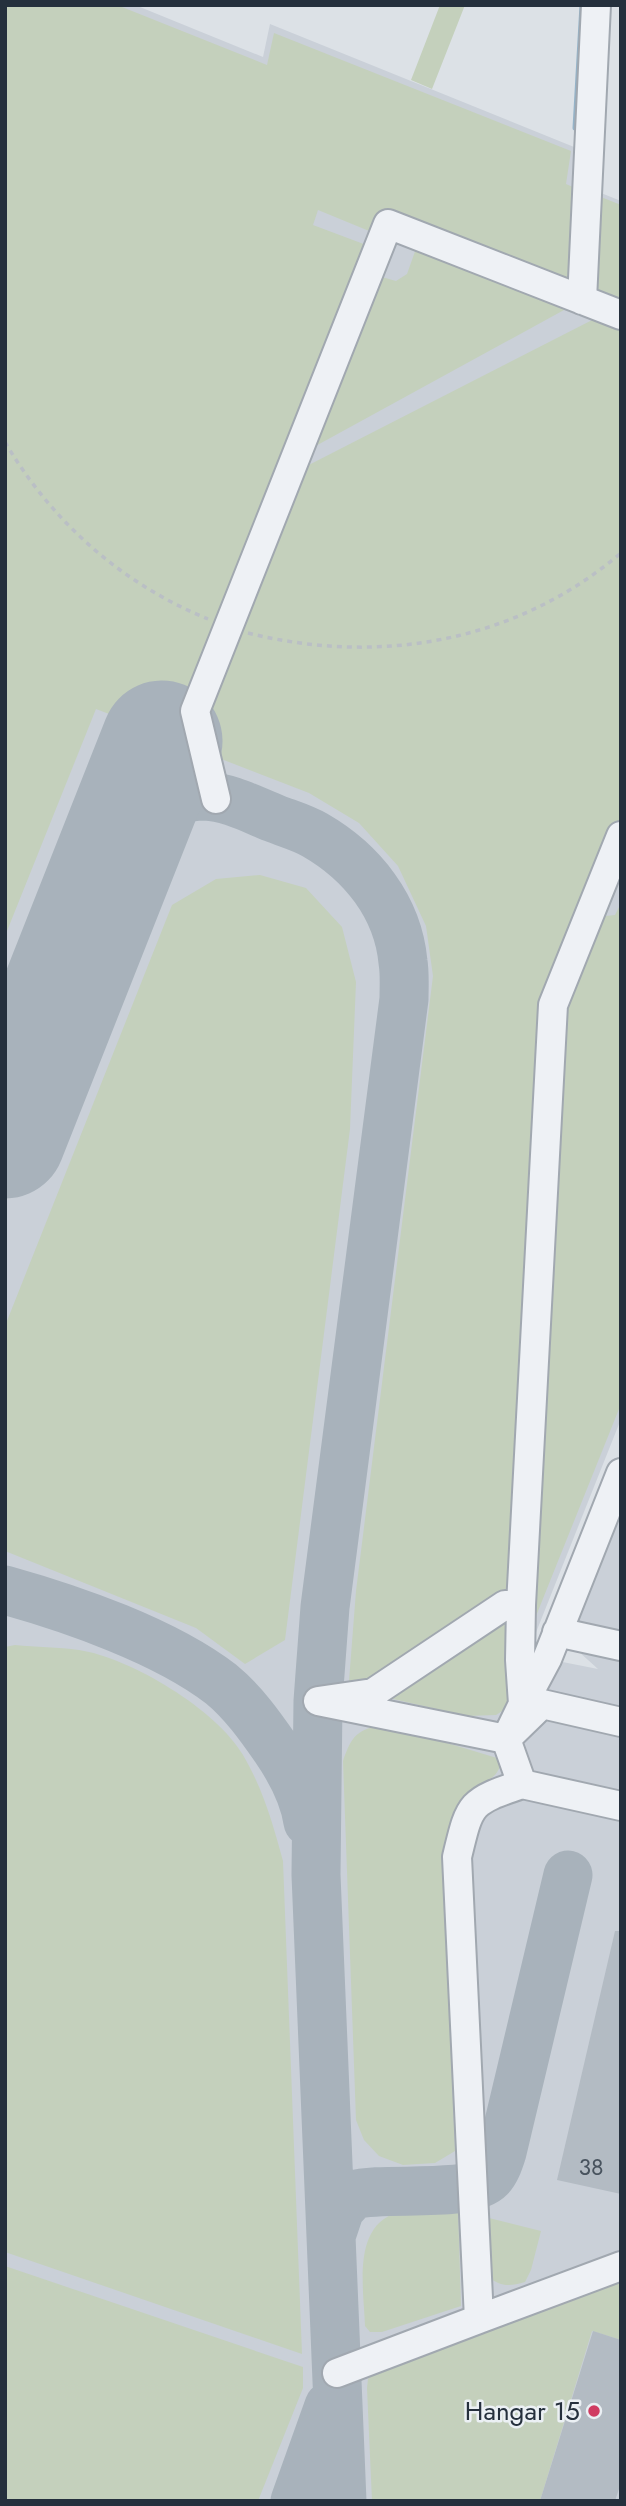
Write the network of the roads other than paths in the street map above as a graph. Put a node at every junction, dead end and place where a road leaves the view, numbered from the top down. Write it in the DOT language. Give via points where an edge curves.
graph roads {
  1 [pos="596,5"];
  2 [pos="582,300"];
  3 [pos="621,315"];
  4 [pos="216,799"];
  5 [pos="621,836"];
  6 [pos="621,1474"];
  7 [pos="522,1605"];
  8 [pos="556,1632"];
  9 [pos="621,1646"];
  10 [pos="523,1704"];
  11 [pos="621,1722"];
  12 [pos="506,1739"];
  13 [pos="522,1784"];
  14 [pos="621,1806"];
  15 [pos="621,2266"];
  16 [pos="478,2319"];
  17 [pos="337,2373"];
  1 -- 2 [label="lane"];
  2 -- 3 [label="lane"];
  2 -- 4 [label="lane" via="388,223 195,711"];
  5 -- 7 [label="lane" via="553,1005"];
  6 -- 8 [label="lane"];
  7 -- 10 [label="lane"];
  7 -- 12 [label="lane" via="505,1605 373,1693 318,1701"];
  8 -- 9 [label="lane"];
  8 -- 10 [label="lane"];
  10 -- 12 [label="lane"];
  11 -- 12 [label="lane" via="542,1704"];
  12 -- 13 [label="lane"];
  13 -- 14 [label="lane"];
  13 -- 16 [label="lane" via="474,1805 457,1857"];
  15 -- 16 [label="lane"];
  16 -- 17 [label="lane"];
}
